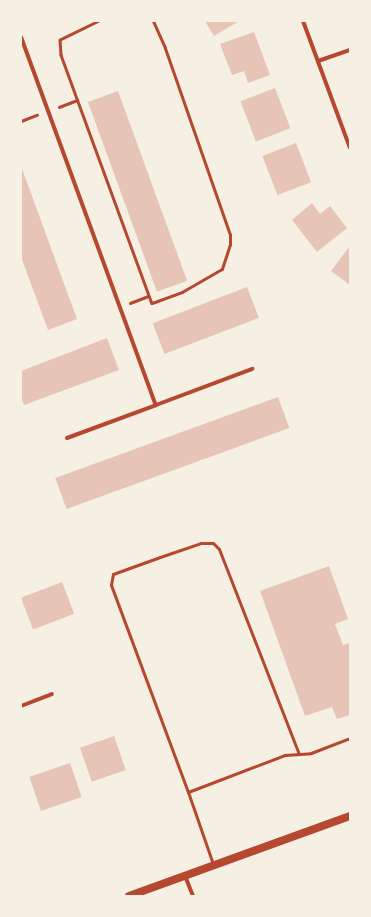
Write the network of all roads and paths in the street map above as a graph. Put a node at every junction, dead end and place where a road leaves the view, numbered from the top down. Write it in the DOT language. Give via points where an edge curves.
graph roads {
  1 [pos="99,21"];
  2 [pos="153,21"];
  3 [pos="303,21"];
  4 [pos="21,37"];
  5 [pos="350,50"];
  6 [pos="318,61"];
  7 [pos="350,148"];
  8 [pos="148,296"];
  9 [pos="121,307"];
  10 [pos="252,369"];
  11 [pos="156,404"];
  12 [pos="66,438"];
  13 [pos="52,694"];
  14 [pos="21,706"];
  15 [pos="350,738"];
  16 [pos="299,754"];
  17 [pos="188,792"];
  18 [pos="350,816"];
  19 [pos="214,865"];
  20 [pos="185,876"];
  21 [pos="129,896"];
  22 [pos="194,896"];
  1 -- 8 [label="path" via="60,40 61,55"];
  2 -- 8 [label="path" via="165,48 230,235 230,246 222,269 182,292 152,302"];
  3 -- 6 [label="street"];
  4 -- 9 [label="street"];
  5 -- 6 [label="street"];
  6 -- 7 [label="street"];
  8 -- 9 [label="path"];
  9 -- 11 [label="street"];
  10 -- 11 [label="street"];
  11 -- 12 [label="street"];
  13 -- 14 [label="street"];
  15 -- 16 [label="lane" via="311,753"];
  16 -- 17 [label="lane" via="285,754"];
  16 -- 17 [label="lane" via="219,549 213,543 201,543 160,557 113,574 111,585"];
  17 -- 19 [label="lane"];
  18 -- 19 [label="main road"];
  19 -- 20 [label="main road"];
  20 -- 21 [label="main road"];
  20 -- 22 [label="street"];
}
